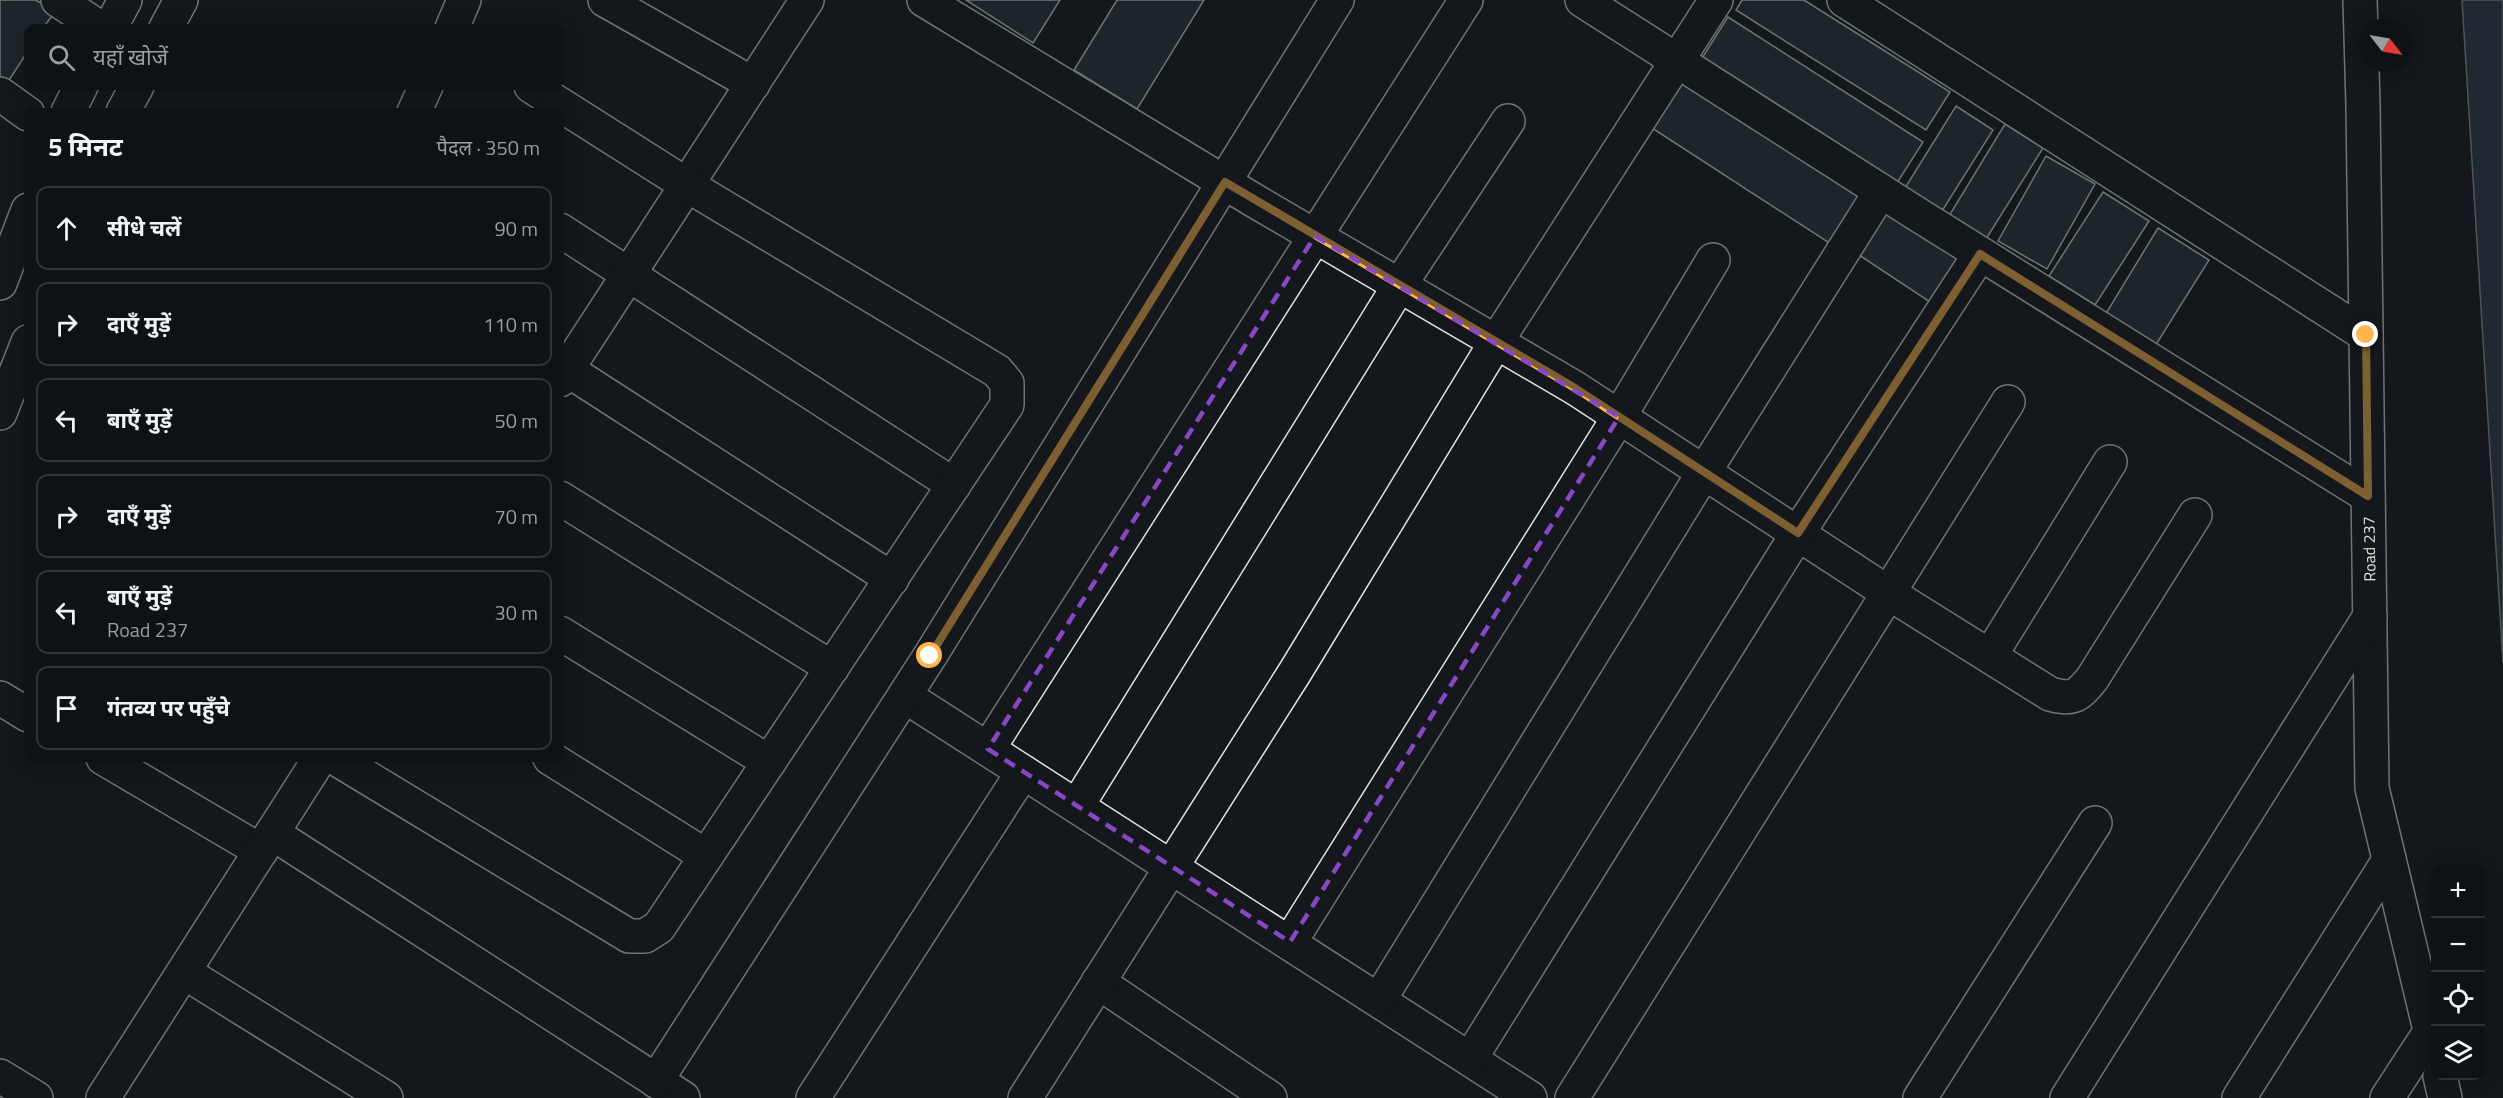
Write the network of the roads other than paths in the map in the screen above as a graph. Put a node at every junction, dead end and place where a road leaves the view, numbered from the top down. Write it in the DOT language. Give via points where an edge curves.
graph roads {
  1 [pos="58,0"];
  2 [pos="124,0"];
  3 [pos="181,0"];
  4 [pos="464,0"];
  5 [pos="605,0"];
  6 [pos="807,0"];
  7 [pos="924,0"];
  8 [pos="1337,0"];
  9 [pos="1466,0"];
  10 [pos="1582,0"];
  11 [pos="1716,0"];
  12 [pos="1844,0"];
  13 [pos="2358,1"];
  14 [pos="94,24"];
  15 [pos="112,24"];
  16 [pos="168,24"];
  17 [pos="454,24"];
  18 [pos="1677,60"];
  19 [pos="753,84"];
  20 [pos="79,90"];
  21 [pos="135,90"];
  22 [pos="424,90"];
  23 [pos="537,90"];
  24 [pos="0,94"];
  25 [pos="70,108"];
  26 [pos="125,108"];
  27 [pos="416,108"];
  28 [pos="24,111"];
  29 [pos="1509,121"];
  30 [pos="1225,182"];
  31 [pos="687,185"];
  32 [pos="1881,191"];
  33 [pos="24,217"];
  34 [pos="564,233"];
  35 [pos="1315,236"];
  36 [pos="6,247"];
  37 [pos="1980,254"];
  38 [pos="1713,260"];
  39 [pos="628,274"];
  40 [pos="0,283"];
  41 [pos="1399,286"];
  42 [pos="2366,335"];
  43 [pos="1496,342"];
  44 [pos="24,352"];
  45 [pos="564,368"];
  46 [pos="564,372"];
  47 [pos="2008,402"];
  48 [pos="0,413"];
  49 [pos="1619,417"];
  50 [pos="2110,462"];
  51 [pos="1704,472"];
  52 [pos="954,485"];
  53 [pos="2368,496"];
  54 [pos="564,500"];
  55 [pos="2195,515"];
  56 [pos="1798,533"];
  57 [pos="891,579"];
  58 [pos="1887,592"];
  59 [pos="2370,616"];
  60 [pos="564,635"];
  61 [pos="1990,656"];
  62 [pos="832,668"];
  63 [pos="904,696"];
  64 [pos="0,698"];
  65 [pos="24,713"];
  66 [pos="988,749"];
  67 [pos="120,762"];
  68 [pos="317,762"];
  69 [pos="342,762"];
  70 [pos="556,762"];
  71 [pos="769,762"];
  72 [pos="145,768"];
  73 [pos="1023,772"];
  74 [pos="1077,806"];
  75 [pos="2095,823"];
  76 [pos="266,842"];
  77 [pos="706,856"];
  78 [pos="2389,860"];
  79 [pos="1172,866"];
  80 [pos="1290,942"];
  81 [pos="184,972"];
  82 [pos="1098,982"];
  83 [pos="1379,1000"];
  84 [pos="2431,1036"];
  85 [pos="2431,1046"];
  86 [pos="1470,1059"];
  87 [pos="0,1076"];
  88 [pos="2441,1080"];
  89 [pos="670,1089"];
  90 [pos="36,1098"];
  91 [pos="103,1098"];
  92 [pos="386,1098"];
  93 [pos="813,1098"];
  94 [pos="1025,1098"];
  95 [pos="1270,1098"];
  96 [pos="1530,1098"];
  97 [pos="1572,1098"];
  98 [pos="1920,1098"];
  99 [pos="2067,1098"];
  100 [pos="2239,1098"];
  101 [pos="2387,1098"];
  102 [pos="2445,1098"];
  1 -- 14 [label="street"];
  2 -- 15 [label="street"];
  3 -- 16 [label="street"];
  4 -- 17 [label="street"];
  5 -- 19 [label="street"];
  6 -- 19 [label="street"];
  7 -- 30 [label="street"];
  8 -- 30 [label="street"];
  9 -- 35 [label="street"];
  10 -- 18 [label="street"];
  11 -- 18 [label="street"];
  12 -- 42 [label="street"];
  13 -- 42 [label="street, Road 237"];
  18 -- 32 [label="street"];
  18 -- 43 [label="street"];
  19 -- 31 [label="street"];
  20 -- 25 [label="street"];
  21 -- 26 [label="street"];
  22 -- 27 [label="street"];
  23 -- 31 [label="street"];
  24 -- 28 [label="street"];
  29 -- 41 [label="street"];
  30 -- 35 [label="street"];
  30 -- 63 [label="street"];
  31 -- 39 [label="street"];
  31 -- 52 [label="street" via="997,371 1007,383 1007,405"];
  32 -- 37 [label="street"];
  32 -- 51 [label="street"];
  33 -- 36 [label="street"];
  34 -- 39 [label="street"];
  35 -- 41 [label="street"];
  35 -- 66 [label="street"];
  36 -- 40 [label="street"];
  37 -- 53 [label="street"];
  37 -- 56 [label="street"];
  38 -- 49 [label="street"];
  39 -- 45 [label="street"];
  39 -- 52 [label="street"];
  41 -- 43 [label="street"];
  41 -- 74 [label="street"];
  42 -- 53 [label="street, Road 237"];
  43 -- 49 [label="street"];
  43 -- 79 [label="street"];
  44 -- 48 [label="street"];
  46 -- 57 [label="street"];
  47 -- 58 [label="street"];
  49 -- 51 [label="street"];
  49 -- 80 [label="street"];
  50 -- 61 [label="street"];
  51 -- 56 [label="street"];
  51 -- 83 [label="street"];
  52 -- 57 [label="street"];
  53 -- 59 [label="street, Road 237"];
  54 -- 62 [label="street"];
  55 -- 61 [label="street" via="2080,693 2067,698 2050,694"];
  56 -- 58 [label="street"];
  56 -- 86 [label="street"];
  57 -- 62 [label="street"];
  58 -- 61 [label="street"];
  58 -- 97 [label="street"];
  59 -- 78 [label="street, Road 237" via="2373,788"];
  59 -- 99 [label="street"];
  60 -- 71 [label="street"];
  62 -- 71 [label="street"];
  63 -- 66 [label="street"];
  63 -- 89 [label="street"];
  64 -- 65 [label="street"];
  66 -- 73 [label="street"];
  67 -- 72 [label="street"];
  68 -- 76 [label="street"];
  69 -- 77 [label="street" via="628,936 645,936 659,927"];
  70 -- 77 [label="street"];
  71 -- 77 [label="street"];
  72 -- 76 [label="street"];
  73 -- 74 [label="street"];
  73 -- 93 [label="street"];
  74 -- 79 [label="street"];
  75 -- 98 [label="street"];
  76 -- 81 [label="street"];
  76 -- 89 [label="street"];
  78 -- 84 [label="street, Road 237"];
  78 -- 100 [label="street"];
  79 -- 80 [label="street"];
  79 -- 82 [label="street"];
  80 -- 83 [label="street"];
  81 -- 91 [label="street"];
  81 -- 92 [label="street"];
  82 -- 94 [label="street"];
  82 -- 95 [label="street"];
  83 -- 86 [label="street"];
  85 -- 101 [label="street"];
  86 -- 96 [label="street"];
  87 -- 90 [label="street"];
  88 -- 102 [label="street"];
}
